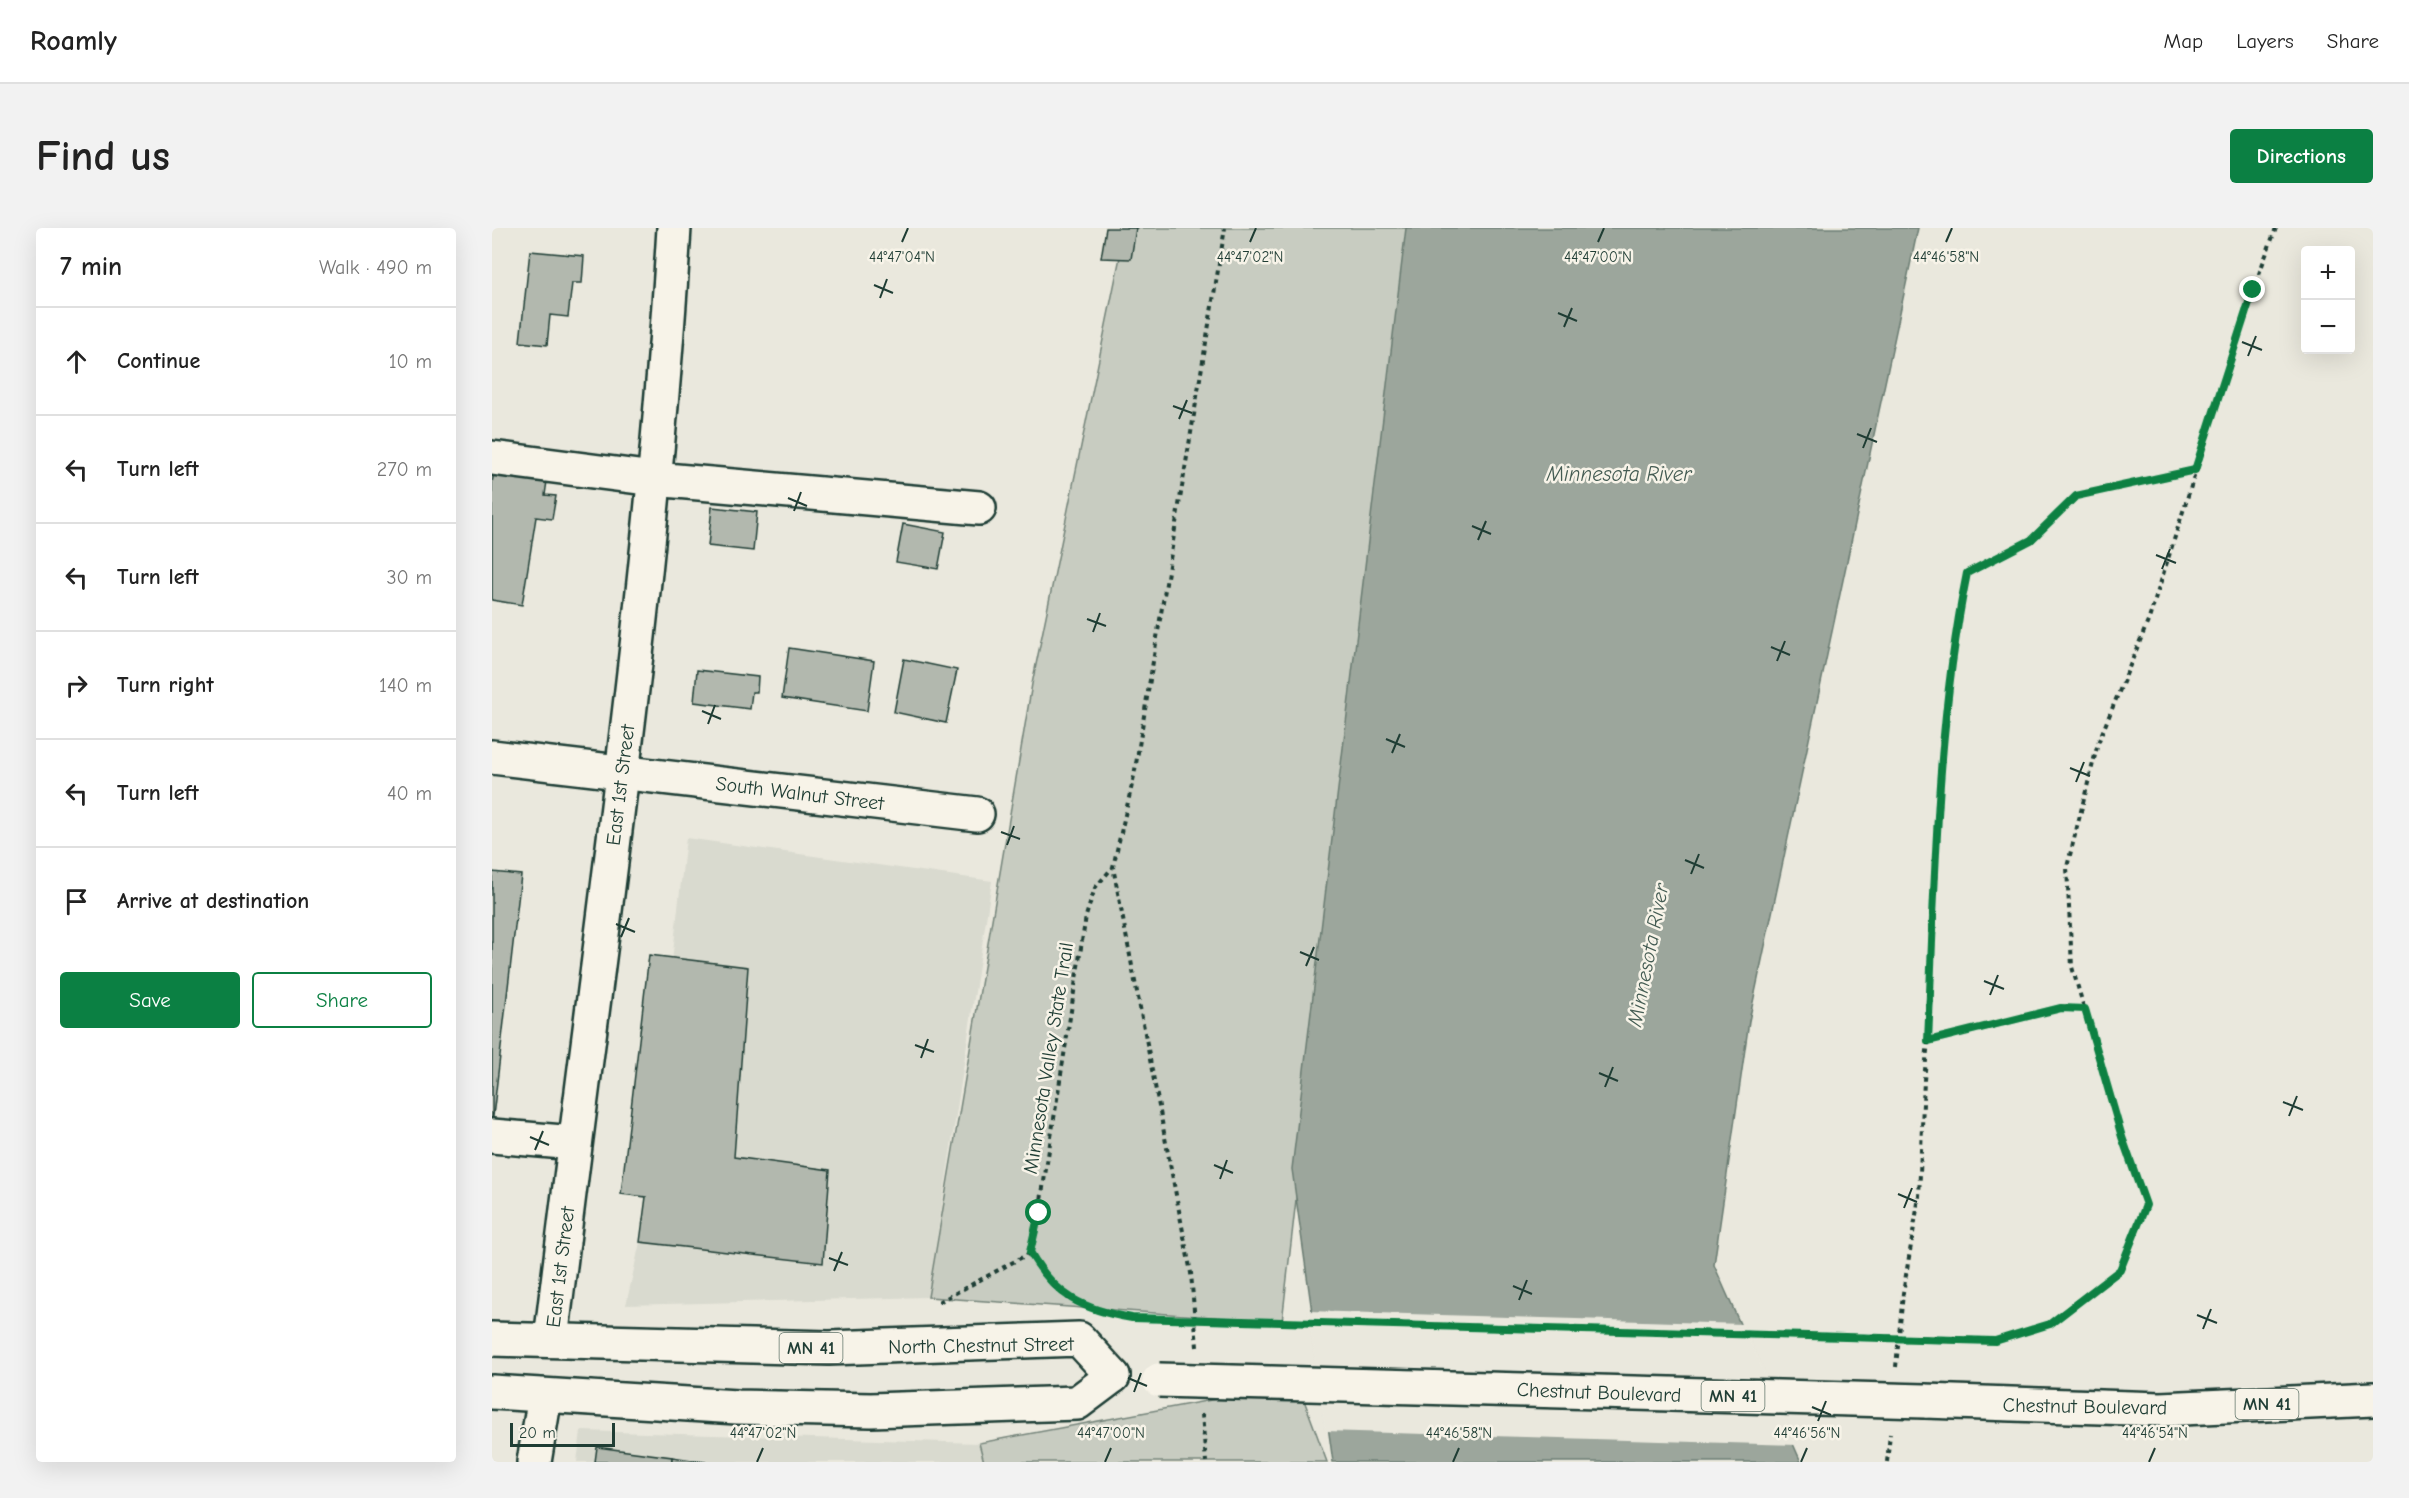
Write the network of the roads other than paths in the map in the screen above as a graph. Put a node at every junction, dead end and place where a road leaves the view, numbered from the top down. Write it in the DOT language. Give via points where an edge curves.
graph roads {
  1 [pos="674,228"];
  2 [pos="492,458"];
  3 [pos="654,479"];
  4 [pos="979,508"];
  5 [pos="492,757"];
  6 [pos="622,772"];
  7 [pos="977,814"];
  8 [pos="492,1136"];
  9 [pos="575,1143"];
  10 [pos="492,1340"];
  11 [pos="551,1340"];
  12 [pos="1113,1376"];
  13 [pos="492,1392"];
  14 [pos="545,1396"];
  15 [pos="2373,1399"];
  16 [pos="534,1462"];
  1 -- 3 [label="main road, East 1st Street"];
  2 -- 3 [label="main road"];
  3 -- 4 [label="main road"];
  3 -- 6 [label="main road, East 1st Street"];
  5 -- 6 [label="main road, South Walnut Street"];
  6 -- 7 [label="main road, South Walnut Street"];
  6 -- 9 [label="main road, East 1st Street"];
  8 -- 9 [label="main road"];
  9 -- 11 [label="main road, East 1st Street"];
  10 -- 11 [label="main road, North Chestnut Street / MN 41"];
  11 -- 12 [label="main road, North Chestnut Street / MN 41" via="829,1348 1079,1339"];
  12 -- 14 [label="main road" via="1077,1403 871,1410"];
  12 -- 15 [label="main road, Chestnut Boulevard / MN 41, bridge" via="2161,1409"];
  13 -- 14 [label="main road"];
  14 -- 16 [label="main road"];
}
